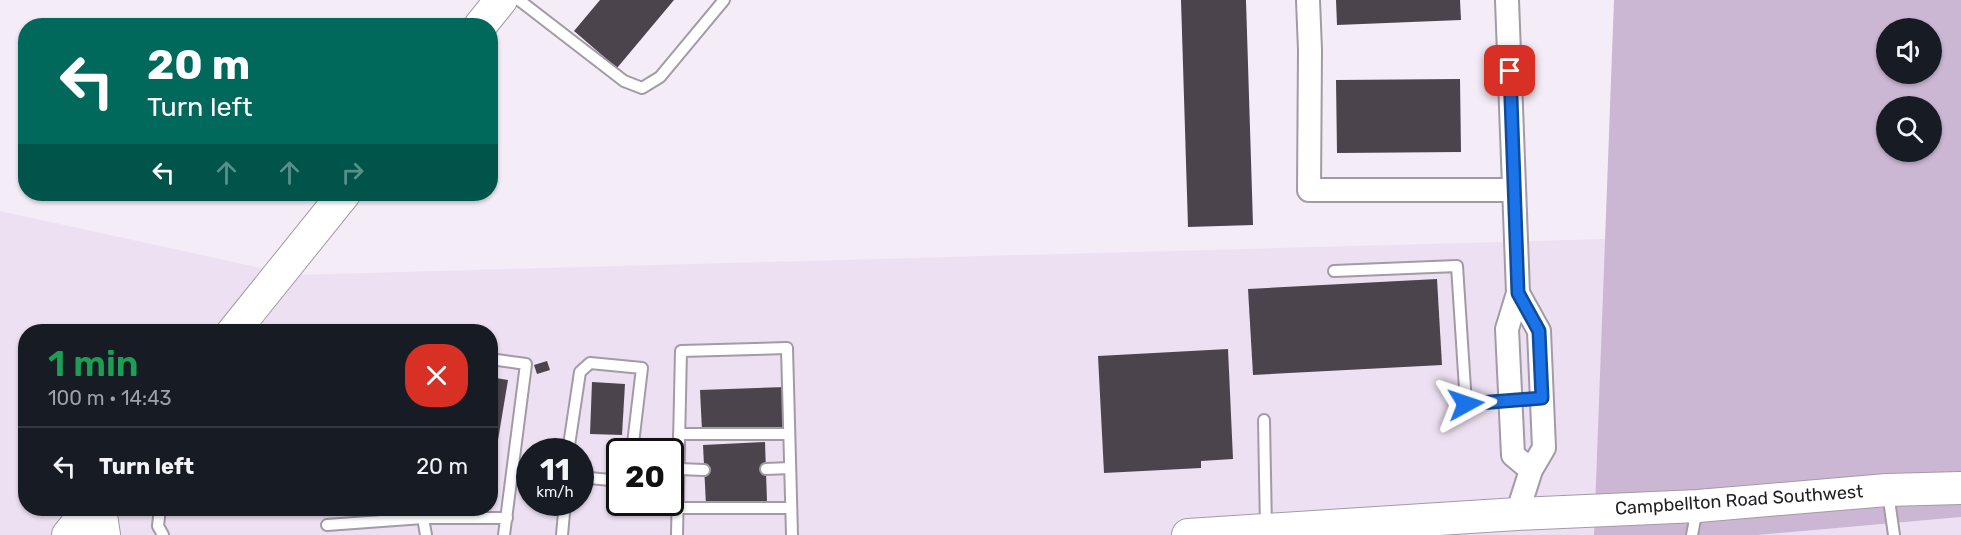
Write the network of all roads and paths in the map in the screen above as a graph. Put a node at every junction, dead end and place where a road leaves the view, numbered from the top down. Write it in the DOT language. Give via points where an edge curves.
graph roads {
  1 [pos="501,0"];
  2 [pos="519,0"];
  3 [pos="724,0"];
  4 [pos="1308,0"];
  5 [pos="1507,0"];
  6 [pos="486,18"];
  7 [pos="1513,190"];
  8 [pos="338,201"];
  9 [pos="1334,271"];
  10 [pos="1518,293"];
  11 [pos="238,324"];
  12 [pos="498,360"];
  13 [pos="1542,398"];
  14 [pos="1510,400"];
  15 [pos="1264,420"];
  16 [pos="680,434"];
  17 [pos="789,434"];
  18 [pos="570,438"];
  19 [pos="634,438"];
  20 [pos="680,438"];
  21 [pos="790,468"];
  22 [pos="766,469"];
  23 [pos="684,470"];
  24 [pos="704,470"];
  25 [pos="1531,470"];
  26 [pos="1961,488"];
  27 [pos="1887,490"];
  28 [pos="684,508"];
  29 [pos="791,508"];
  30 [pos="83,516"];
  31 [pos="101,516"];
  32 [pos="159,516"];
  33 [pos="400,516"];
  34 [pos="424,516"];
  35 [pos="474,516"];
  36 [pos="564,516"];
  37 [pos="678,516"];
  38 [pos="507,518"];
  39 [pos="1695,520"];
  40 [pos="1513,524"];
  41 [pos="327,525"];
  42 [pos="1399,529"];
  43 [pos="1325,531"];
  44 [pos="1266,532"];
  45 [pos="68,535"];
  46 [pos="104,535"];
  47 [pos="163,535"];
  48 [pos="426,535"];
  49 [pos="504,535"];
  50 [pos="562,535"];
  51 [pos="677,535"];
  52 [pos="792,535"];
  53 [pos="1188,535"];
  54 [pos="1894,535"];
  1 -- 6 [label="main road"];
  2 -- 3 [label="lane" via="624,81 642,88 660,77"];
  4 -- 7 [label="street" via="1309,190"];
  5 -- 7 [label="street"];
  7 -- 10 [label="street"];
  8 -- 11 [label="main road"];
  9 -- 14 [label="lane" via="1457,266 1466,404"];
  10 -- 13 [label="street" via="1539,331"];
  10 -- 14 [label="street" via="1507,329"];
  12 -- 38 [label="lane" via="526,364"];
  13 -- 14 [label="lane"];
  13 -- 25 [label="street" via="1544,448"];
  14 -- 25 [label="street" via="1513,455"];
  15 -- 44 [label="lane"];
  16 -- 17 [label="lane"];
  16 -- 17 [label="lane" via="681,351 787,348"];
  16 -- 20 [label="lane"];
  17 -- 21 [label="lane"];
  18 -- 19 [label="lane" via="580,372 590,363 642,368"];
  21 -- 22 [label="lane"];
  21 -- 29 [label="lane"];
  23 -- 24 [label="lane"];
  25 -- 40 [label="street"];
  26 -- 27 [label="main road, Campbellton Road Southwest"];
  27 -- 39 [label="main road, Campbellton Road Southwest"];
  27 -- 54 [label="lane"];
  28 -- 29 [label="lane"];
  29 -- 52 [label="lane"];
  30 -- 45 [label="main road"];
  31 -- 46 [label="main road"];
  32 -- 47 [label="lane" via="158,526"];
  33 -- 41 [label="lane"];
  34 -- 48 [label="lane"];
  35 -- 38 [label="lane"];
  36 -- 50 [label="lane"];
  37 -- 51 [label="lane"];
  38 -- 49 [label="lane"];
  39 -- 40 [label="main road, Campbellton Road Southwest"];
  40 -- 42 [label="main road, Campbellton Road Southwest"];
  42 -- 43 [label="main road, Campbellton Road Southwest"];
  43 -- 44 [label="main road, Campbellton Road Southwest"];
  44 -- 53 [label="main road, Campbellton Road Southwest"];
}
